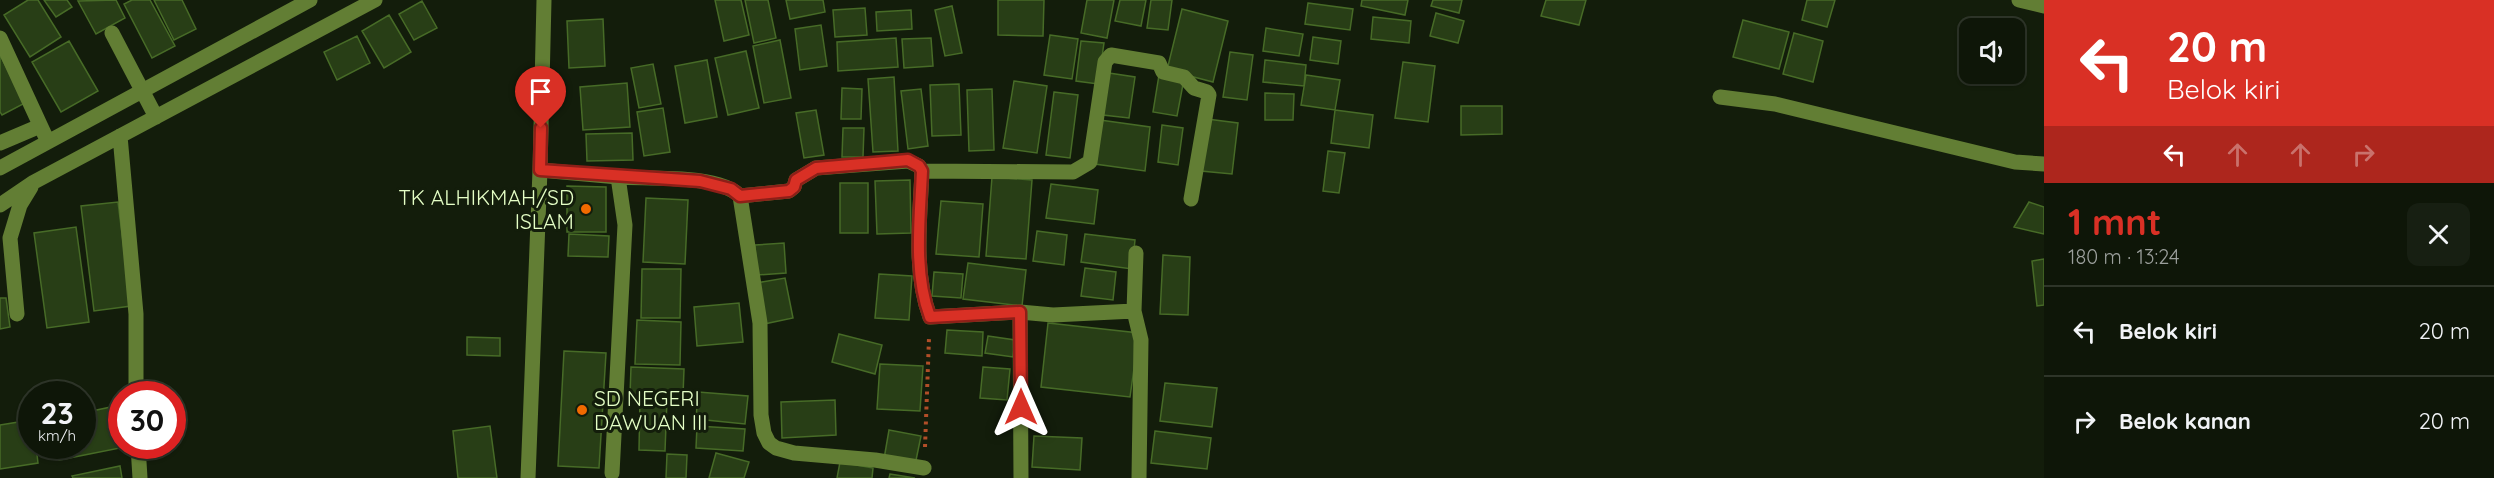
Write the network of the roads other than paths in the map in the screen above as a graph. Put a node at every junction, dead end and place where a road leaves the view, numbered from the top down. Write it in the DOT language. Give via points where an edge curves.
graph roads {
  1 [pos="310,0"];
  2 [pos="375,0"];
  3 [pos="544,0"];
  4 [pos="2019,0"];
  5 [pos="2044,6"];
  6 [pos="112,33"];
  7 [pos="0,38"];
  8 [pos="143,89"];
  9 [pos="1720,97"];
  10 [pos="156,117"];
  11 [pos="40,126"];
  12 [pos="120,136"];
  13 [pos="48,141"];
  14 [pos="0,143"];
  15 [pos="2044,164"];
  16 [pos="0,168"];
  17 [pos="540,170"];
  18 [pos="922,171"];
  19 [pos="618,177"];
  20 [pos="34,182"];
  21 [pos="740,196"];
  22 [pos="1191,199"];
  23 [pos="0,205"];
  24 [pos="1136,253"];
  25 [pos="1134,311"];
  26 [pos="1020,312"];
  27 [pos="17,314"];
  28 [pos="136,381"];
  29 [pos="139,459"];
  30 [pos="924,468"];
  31 [pos="612,473"];
  32 [pos="140,478"];
  33 [pos="528,478"];
  34 [pos="1021,478"];
  35 [pos="1139,478"];
  1 -- 8 [label="street"];
  2 -- 10 [label="street"];
  3 -- 17 [label="street"];
  4 -- 5 [label="street"];
  6 -- 8 [label="street"];
  7 -- 11 [label="street"];
  8 -- 10 [label="street"];
  8 -- 13 [label="street"];
  9 -- 15 [label="street" via="1775,104 2014,162"];
  10 -- 12 [label="street"];
  11 -- 13 [label="street"];
  11 -- 14 [label="street"];
  12 -- 20 [label="street"];
  12 -- 28 [label="street" via="136,315"];
  13 -- 16 [label="street"];
  17 -- 19 [label="street"];
  17 -- 33 [label="street"];
  18 -- 21 [label="street" via="908,160 816,168 796,180 789,191"];
  18 -- 22 [label="street" via="1073,172 1084,168 1090,162 1105,63 1112,55 1159,63 1163,72 1184,77 1194,88 1209,95"];
  18 -- 26 [label="street" via="922,290 930,317"];
  19 -- 21 [label="street" via="700,181 731,189"];
  19 -- 31 [label="street" via="625,225"];
  20 -- 23 [label="street"];
  20 -- 27 [label="street" via="20,205 9,238"];
  21 -- 30 [label="street" via="760,323 760,415 769,442 794,453"];
  24 -- 25 [label="street"];
  25 -- 26 [label="street" via="1053,315"];
  25 -- 35 [label="street" via="1141,340"];
  26 -- 34 [label="street"];
  29 -- 32 [label="street"];
}
